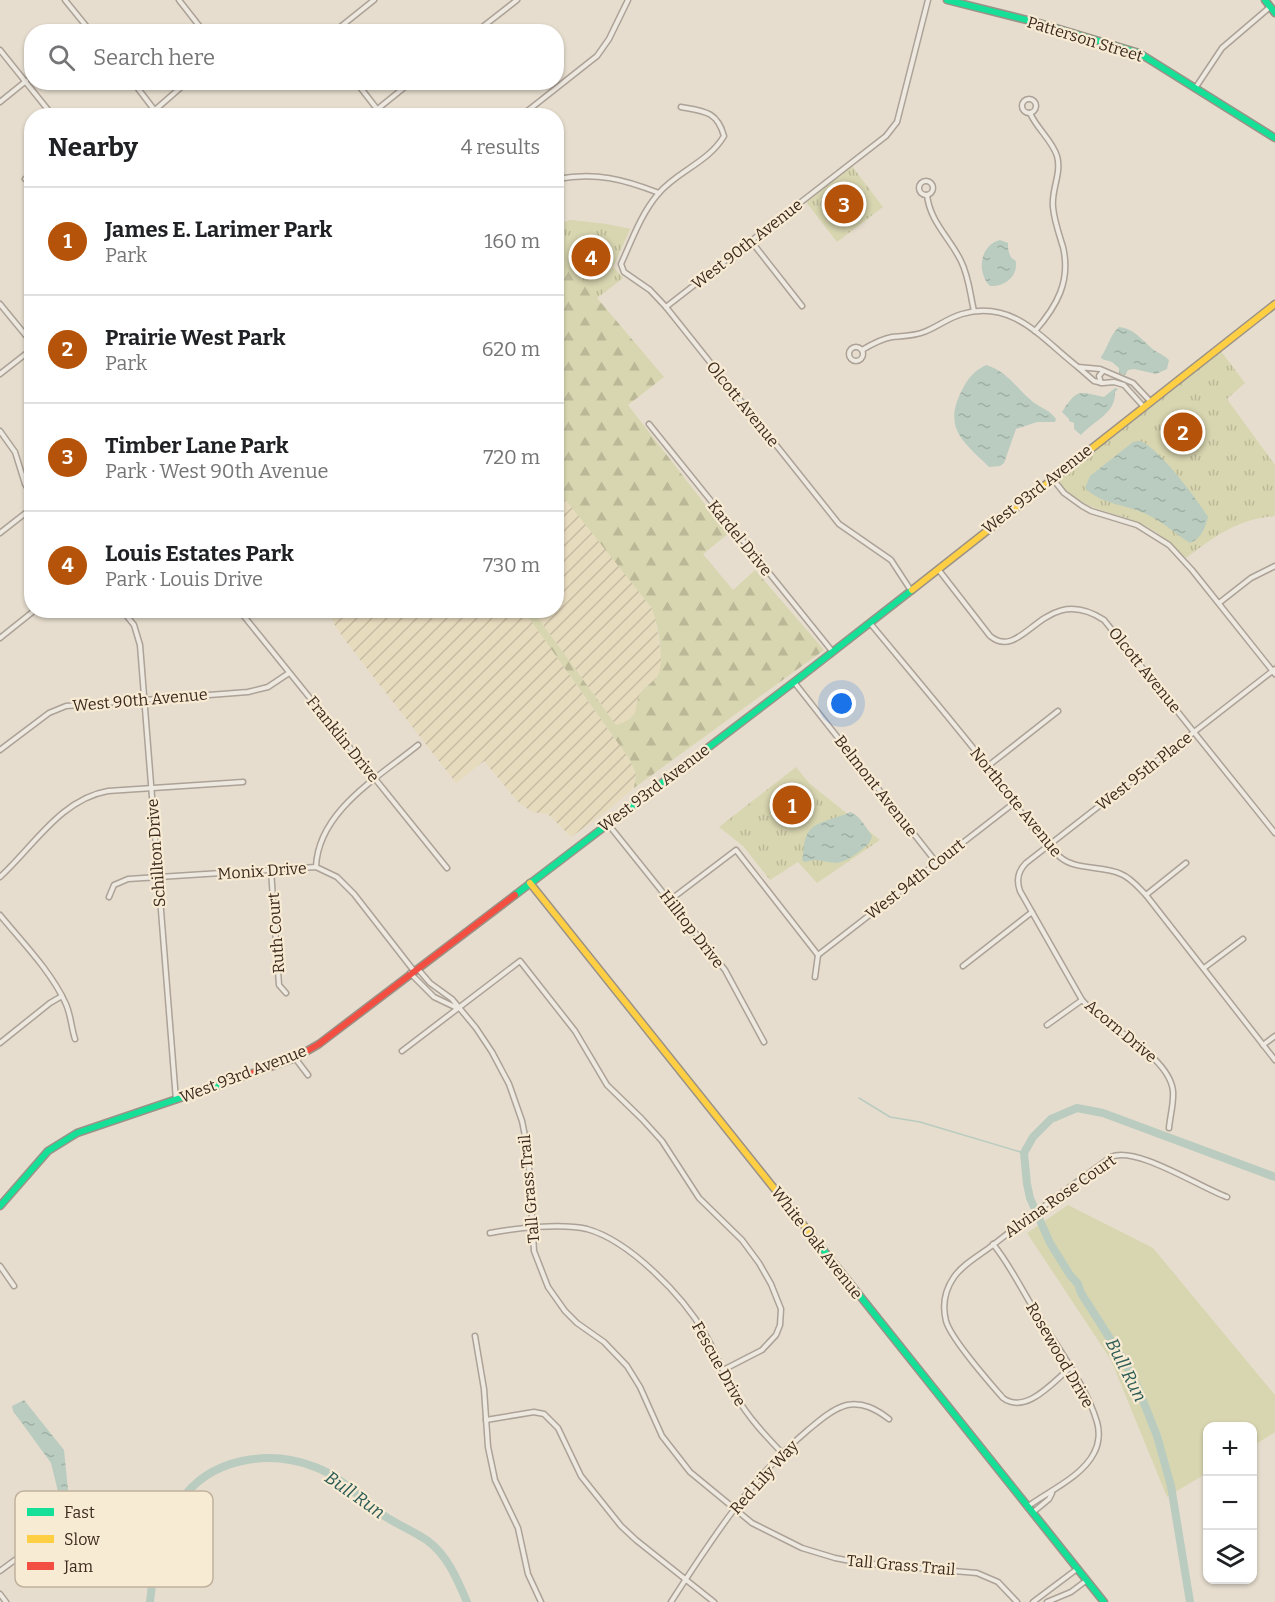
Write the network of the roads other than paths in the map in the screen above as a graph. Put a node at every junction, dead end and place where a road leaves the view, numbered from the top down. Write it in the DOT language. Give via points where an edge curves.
graph roads {
  1 [pos="65,0"];
  2 [pos="179,0"];
  3 [pos="374,0"];
  4 [pos="516,0"];
  5 [pos="628,0"];
  6 [pos="928,0"];
  7 [pos="947,0"];
  8 [pos="1265,0"];
  9 [pos="1273,10"];
  10 [pos="84,24"];
  11 [pos="198,24"];
  12 [pos="344,24"];
  13 [pos="486,24"];
  14 [pos="0,50"];
  15 [pos="24,79"];
  16 [pos="564,82"];
  17 [pos="24,83"];
  18 [pos="1196,87"];
  19 [pos="33,90"];
  20 [pos="139,90"];
  21 [pos="178,90"];
  22 [pos="363,90"];
  23 [pos="401,90"];
  24 [pos="554,90"];
  25 [pos="0,102"];
  26 [pos="681,107"];
  27 [pos="47,108"];
  28 [pos="153,108"];
  29 [pos="157,108"];
  30 [pos="376,108"];
  31 [pos="378,108"];
  32 [pos="531,108"];
  33 [pos="1030,113"];
  34 [pos="1275,138"];
  35 [pos="564,178"];
  36 [pos="659,193"];
  37 [pos="927,195"];
  38 [pos="751,241"];
  39 [pos="0,304"];
  40 [pos="1275,304"];
  41 [pos="802,306"];
  42 [pos="666,308"];
  43 [pos="974,310"];
  44 [pos="1035,331"];
  45 [pos="24,333"];
  46 [pos="862,350"];
  47 [pos="24,355"];
  48 [pos="1078,367"];
  49 [pos="1103,371"];
  50 [pos="0,374"];
  51 [pos="1120,381"];
  52 [pos="1101,383"];
  53 [pos="1150,401"];
  54 [pos="1143,406"];
  55 [pos="649,424"];
  56 [pos="0,431"];
  57 [pos="1052,478"];
  58 [pos="24,481"];
  59 [pos="24,514"];
  60 [pos="0,533"];
  61 [pos="1275,566"];
  62 [pos="937,568"];
  63 [pos="910,589"];
  64 [pos="1219,603"];
  65 [pos="25,618"];
  66 [pos="128,618"];
  67 [pos="245,618"];
  68 [pos="869,621"];
  69 [pos="0,638"];
  70 [pos="832,651"];
  71 [pos="1274,671"];
  72 [pos="289,673"];
  73 [pos="794,682"];
  74 [pos="145,699"];
  75 [pos="1058,711"];
  76 [pos="1195,732"];
  77 [pos="418,745"];
  78 [pos="0,750"];
  79 [pos="988,766"];
  80 [pos="376,779"];
  81 [pos="243,782"];
  82 [pos="151,788"];
  83 [pos="1014,804"];
  84 [pos="607,824"];
  85 [pos="1275,833"];
  86 [pos="1048,846"];
  87 [pos="936,862"];
  88 [pos="1186,863"];
  89 [pos="316,867"];
  90 [pos="447,868"];
  91 [pos="271,870"];
  92 [pos="1018,876"];
  93 [pos="0,877"];
  94 [pos="158,878"];
  95 [pos="530,884"];
  96 [pos="1146,895"];
  97 [pos="109,897"];
  98 [pos="670,900"];
  99 [pos="1032,912"];
  100 [pos="0,915"];
  101 [pos="1243,939"];
  102 [pos="818,955"];
  103 [pos="963,966"];
  104 [pos="1204,968"];
  105 [pos="414,971"];
  106 [pos="815,977"];
  107 [pos="285,993"];
  108 [pos="62,996"];
  109 [pos="1082,1000"];
  110 [pos="458,1008"];
  111 [pos="1047,1025"];
  112 [pos="1275,1036"];
  113 [pos="75,1039"];
  114 [pos="764,1042"];
  115 [pos="0,1043"];
  116 [pos="1263,1045"];
  117 [pos="402,1051"];
  118 [pos="295,1058"];
  119 [pos="1275,1060"];
  120 [pos="308,1075"];
  121 [pos="176,1100"];
  122 [pos="1169,1128"];
  123 [pos="1227,1197"];
  124 [pos="0,1206"];
  125 [pos="531,1228"];
  126 [pos="490,1233"];
  127 [pos="993,1244"];
  128 [pos="0,1266"];
  129 [pos="14,1286"];
  130 [pos="475,1336"];
  131 [pos="1070,1368"];
  132 [pos="723,1370"];
  133 [pos="486,1419"];
  134 [pos="889,1419"];
  135 [pos="782,1453"];
  136 [pos="733,1509"];
  137 [pos="1030,1510"];
  138 [pos="15,1560"];
  139 [pos="1078,1569"];
  140 [pos="0,1571"];
  141 [pos="685,1580"];
  142 [pos="1087,1580"];
  143 [pos="0,1594"];
  144 [pos="6,1602"];
  145 [pos="541,1602"];
  146 [pos="671,1602"];
  147 [pos="714,1602"];
  148 [pos="1017,1602"];
  149 [pos="1032,1602"];
  150 [pos="1047,1602"];
  151 [pos="1104,1602"];
  1 -- 10 [label="street"];
  2 -- 11 [label="street"];
  3 -- 12 [label="street"];
  4 -- 13 [label="street"];
  5 -- 16 [label="street" via="597,56"];
  6 -- 38 [label="street, West 90th Avenue" via="897,122 886,136"];
  7 -- 18 [label="main road, Patterson Street" via="1139,52"];
  8 -- 9 [label="main road"];
  9 -- 18 [label="street" via="1222,48"];
  14 -- 15 [label="street"];
  17 -- 25 [label="street"];
  18 -- 34 [label="main road, Patterson Street"];
  19 -- 27 [label="street"];
  20 -- 28 [label="street"];
  21 -- 29 [label="street"];
  22 -- 30 [label="street"];
  23 -- 31 [label="street"];
  24 -- 32 [label="street"];
  26 -- 36 [label="street" via="715,116 724,136 716,149"];
  33 -- 44 [label="street" via="1058,159 1053,207 1065,261 1059,297"];
  35 -- 36 [label="street" via="598,175"];
  36 -- 42 [label="street, Olcott Avenue" via="621,264 624,272 650,290"];
  37 -- 43 [label="street" via="936,224 961,260"];
  38 -- 41 [label="street"];
  38 -- 42 [label="street, West 90th Avenue"];
  39 -- 45 [label="street"];
  40 -- 53 [label="main road, West 93rd Avenue"];
  42 -- 63 [label="street, Olcott Avenue" via="838,524 891,560"];
  43 -- 44 [label="street" via="1011,315"];
  43 -- 46 [label="street" via="926,331 887,339"];
  44 -- 48 [label="street"];
  47 -- 50 [label="street"];
  48 -- 49 [label="street"];
  48 -- 52 [label="street"];
  49 -- 51 [label="street"];
  49 -- 52 [label="street"];
  51 -- 52 [label="street"];
  51 -- 53 [label="street" via="1137,386"];
  51 -- 54 [label="street"];
  53 -- 54 [label="main road, West 93rd Avenue"];
  54 -- 57 [label="main road, West 93rd Avenue"];
  55 -- 70 [label="street, Kardel Drive"];
  56 -- 58 [label="street" via="15,452"];
  57 -- 62 [label="main road, West 93rd Avenue"];
  57 -- 64 [label="street" via="1082,506 1137,525 1169,545"];
  59 -- 60 [label="street"];
  61 -- 64 [label="street" via="1251,578"];
  62 -- 63 [label="main road, West 93rd Avenue"];
  62 -- 76 [label="street, Olcott Avenue" via="990,636 1002,643 1017,639 1054,612 1075,608 1095,614 1113,628"];
  63 -- 68 [label="main road, West 93rd Avenue"];
  64 -- 71 [label="street"];
  65 -- 69 [label="street"];
  66 -- 74 [label="street, Schillton Drive" via="140,641"];
  67 -- 72 [label="street, Franklin Drive"];
  68 -- 70 [label="main road, West 93rd Avenue"];
  68 -- 79 [label="street, Northcote Avenue"];
  70 -- 73 [label="main road, West 93rd Avenue"];
  71 -- 76 [label="street, West 95th Place"];
  72 -- 74 [label="street, West 90th Avenue" via="253,691"];
  72 -- 80 [label="street, Franklin Drive"];
  73 -- 84 [label="main road, West 93rd Avenue"];
  73 -- 87 [label="street, Belmont Avenue"];
  74 -- 78 [label="street, West 90th Avenue" via="61,708"];
  74 -- 82 [label="street, Schillton Drive"];
  75 -- 79 [label="street"];
  76 -- 85 [label="street, Olcott Avenue"];
  76 -- 86 [label="street, West 95th Place"];
  77 -- 80 [label="street"];
  79 -- 83 [label="street, Northcote Avenue"];
  80 -- 89 [label="street" via="335,815 321,839"];
  80 -- 90 [label="street, Franklin Drive"];
  81 -- 82 [label="street"];
  82 -- 93 [label="street" via="104,792 82,800 43,830"];
  82 -- 94 [label="street, Schillton Drive"];
  83 -- 86 [label="street, Northcote Avenue"];
  83 -- 87 [label="street, West 94th Court"];
  84 -- 95 [label="main road, West 93rd Avenue"];
  84 -- 98 [label="street, Hilltop Drive"];
  86 -- 92 [label="street, West 95th Place" via="1023,866"];
  86 -- 96 [label="street, Northcote Avenue" via="1063,860 1120,873"];
  87 -- 102 [label="street, West 94th Court"];
  88 -- 96 [label="street"];
  89 -- 91 [label="street, Monix Drive"];
  89 -- 105 [label="street, Monix Drive" via="337,877 354,894"];
  91 -- 94 [label="street, Monix Drive"];
  91 -- 107 [label="street, Ruth Court" via="279,986"];
  92 -- 99 [label="street, Acorn Drive" via="1019,887"];
  94 -- 97 [label="street, Monix Drive" via="128,879 114,885"];
  94 -- 121 [label="street, Schillton Drive"];
  95 -- 105 [label="main road, West 93rd Avenue"];
  95 -- 137 [label="main road, White Oak Avenue"];
  96 -- 104 [label="street, Northcote Avenue"];
  98 -- 102 [label="street" via="736,850"];
  98 -- 114 [label="street, Hilltop Drive" via="725,970"];
  99 -- 103 [label="street"];
  99 -- 109 [label="street, Acorn Drive"];
  100 -- 108 [label="street"];
  101 -- 104 [label="street"];
  102 -- 106 [label="street"];
  104 -- 116 [label="street, Northcote Avenue"];
  105 -- 110 [label="street, Tall Grass Trail" via="452,999"];
  105 -- 110 [label="street, Tall Grass Trail" via="434,997"];
  105 -- 118 [label="main road, West 93rd Avenue"];
  108 -- 113 [label="street"];
  108 -- 115 [label="street"];
  109 -- 111 [label="street"];
  109 -- 122 [label="street, Acorn Drive" via="1166,1071 1173,1091"];
  110 -- 117 [label="street"];
  110 -- 125 [label="street, Tall Grass Trail" via="496,1058 519,1110 528,1151"];
  110 -- 132 [label="street" via="520,960 571,1025 607,1085 650,1127 699,1198 753,1255 779,1303 779,1328 762,1350"];
  112 -- 116 [label="street"];
  116 -- 119 [label="street, Northcote Avenue"];
  118 -- 120 [label="street"];
  118 -- 121 [label="main road, West 93rd Avenue"];
  121 -- 124 [label="main road, West 93rd Avenue" via="77,1132 58,1143"];
  123 -- 127 [label="street, Alvina Rose Court" via="1144,1159 1118,1154"];
  125 -- 126 [label="street, Fescue Drive"];
  125 -- 132 [label="street, Fescue Drive" via="584,1229 631,1254 687,1308"];
  125 -- 136 [label="street, Tall Grass Trail" via="539,1268 560,1305 622,1359 675,1454"];
  127 -- 131 [label="street, Rosewood Drive"];
  127 -- 131 [label="street, Alvina Rose Court" via="959,1270 949,1285 944,1306 950,1331 1003,1398 1013,1404 1028,1402"];
  128 -- 129 [label="street"];
  130 -- 133 [label="street"];
  131 -- 137 [label="street, Rosewood Drive" via="1097,1420 1098,1438 1091,1459 1049,1499"];
  132 -- 135 [label="street, Fescue Drive" via="746,1412"];
  133 -- 141 [label="street" via="544,1414 558,1428 581,1476 603,1504 628,1533"];
  133 -- 145 [label="street" via="495,1480 518,1528 528,1574"];
  134 -- 135 [label="street, Red Lily Way" via="868,1406 843,1406"];
  135 -- 136 [label="street, Red Lily Way"];
  136 -- 141 [label="street, Red Lily Way"];
  136 -- 148 [label="street, Tall Grass Trail" via="771,1534 814,1552 861,1563 977,1573 998,1582"];
  137 -- 139 [label="main road, White Oak Avenue"];
  138 -- 140 [label="street"];
  139 -- 142 [label="main road, White Oak Avenue"];
  139 -- 149 [label="street"];
  141 -- 146 [label="street, Red Lily Way"];
  141 -- 147 [label="street"];
  142 -- 150 [label="street"];
  142 -- 151 [label="main road, White Oak Avenue"];
  143 -- 144 [label="street"];
}
